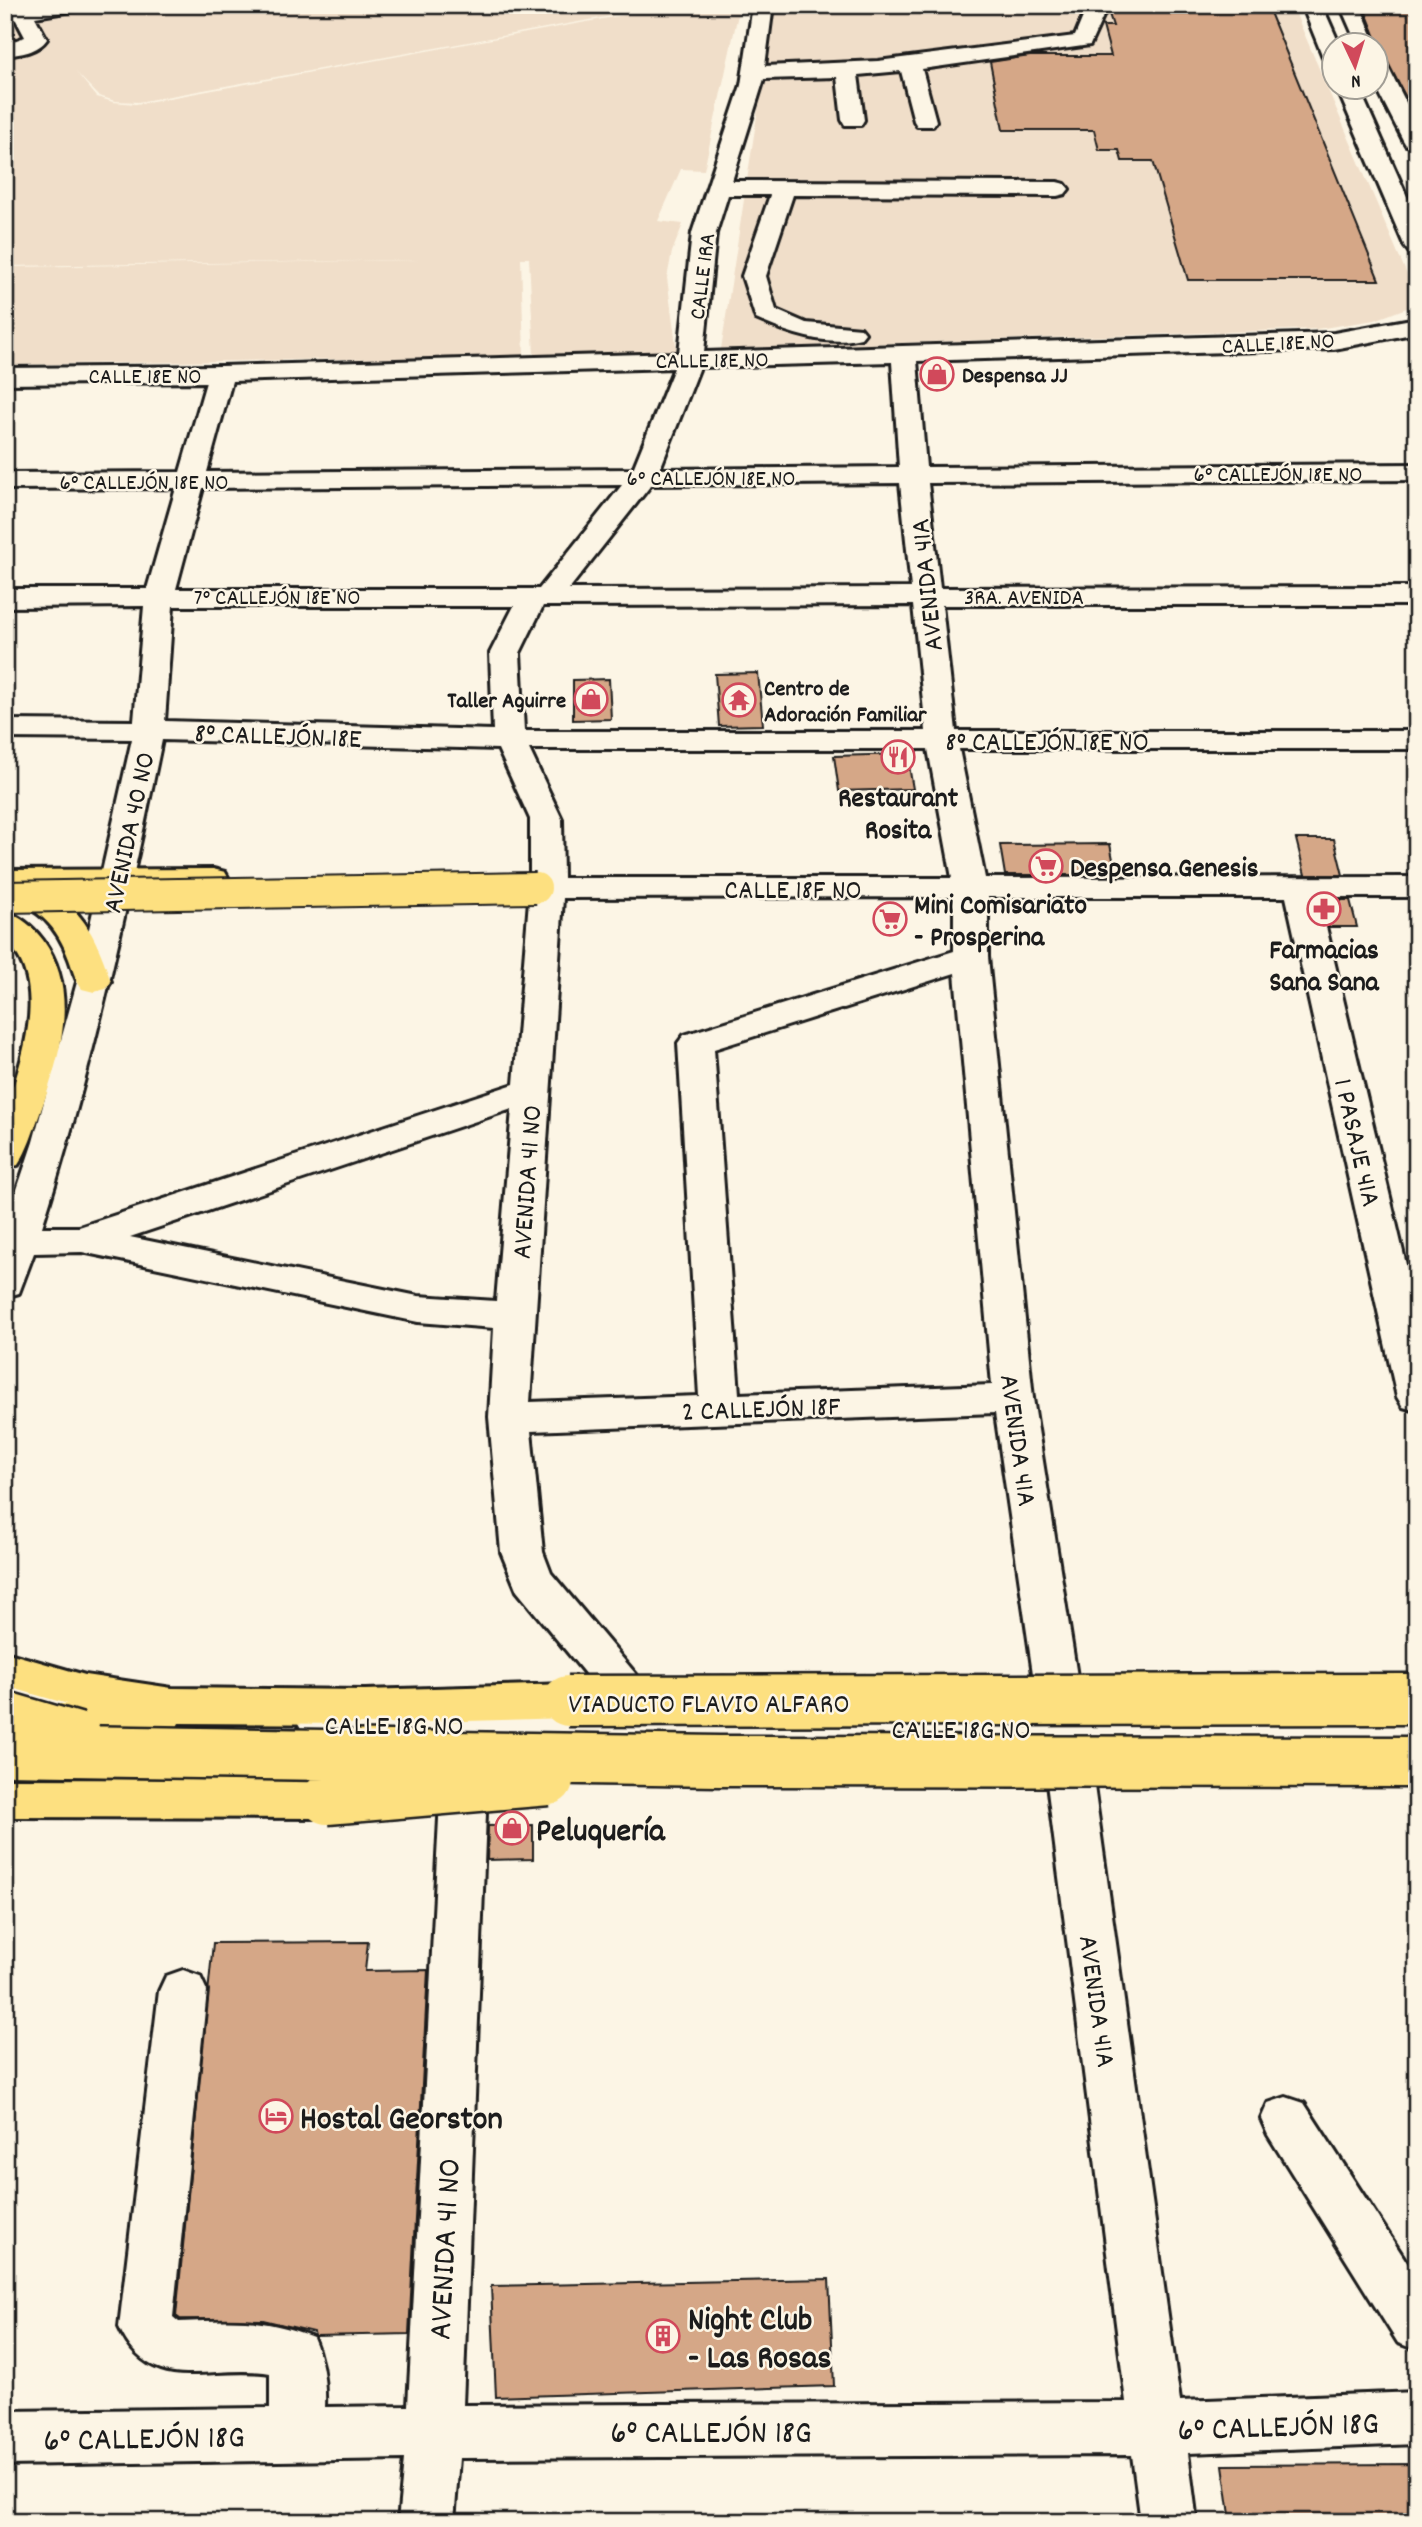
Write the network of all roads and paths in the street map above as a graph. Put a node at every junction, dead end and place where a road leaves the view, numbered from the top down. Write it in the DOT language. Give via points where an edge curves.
graph roads {
  1 [pos="77,5"];
  2 [pos="763,5"];
  3 [pos="1091,5"];
  4 [pos="1312,5"];
  5 [pos="1350,5"];
  6 [pos="14,14"];
  7 [pos="1324,32"];
  8 [pos="1361,32"];
  9 [pos="5,50"];
  10 [pos="910,64"];
  11 [pos="847,70"];
  12 [pos="754,73"];
  13 [pos="1390,91"];
  14 [pos="1356,102"];
  15 [pos="853,120"];
  16 [pos="925,121"];
  17 [pos="1414,140"];
  18 [pos="719,188"];
  19 [pos="784,189"];
  20 [pos="1057,189"];
  21 [pos="1406,196"];
  22 [pos="1417,247"];
  23 [pos="1164,324"];
  24 [pos="1417,325"];
  25 [pos="904,355"];
  26 [pos="691,359"];
  27 [pos="221,374"];
  28 [pos="5,376"];
  29 [pos="1417,472"];
  30 [pos="913,475"];
  31 [pos="643,477"];
  32 [pos="5,481"];
  33 [pos="191,481"];
  34 [pos="927,596"];
  35 [pos="1417,596"];
  36 [pos="159,597"];
  37 [pos="5,598"];
  38 [pos="539,599"];
  39 [pos="5,729"];
  40 [pos="149,730"];
  41 [pos="509,740"];
  42 [pos="942,740"];
  43 [pos="1417,740"];
  44 [pos="5,880"];
  45 [pos="118,880"];
  46 [pos="1300,887"];
  47 [pos="1417,887"];
  48 [pos="542,888"];
  49 [pos="971,888"];
  50 [pos="5,889"];
  51 [pos="5,897"];
  52 [pos="5,922"];
  53 [pos="971,957"];
  54 [pos="94,982"];
  55 [pos="532,1090"];
  56 [pos="5,1157"];
  57 [pos="20,1240"];
  58 [pos="81,1240"];
  59 [pos="5,1284"];
  60 [pos="514,1316"];
  61 [pos="1417,1397"];
  62 [pos="1013,1398"];
  63 [pos="720,1409"];
  64 [pos="509,1417"];
  65 [pos="5,1669"];
  66 [pos="5,1685"];
  67 [pos="1417,1699"];
  68 [pos="5,1720"];
  69 [pos="466,1724"];
  70 [pos="1417,1724"];
  71 [pos="657,1728"];
  72 [pos="1063,1728"];
  73 [pos="190,1738"];
  74 [pos="5,1750"];
  75 [pos="719,1761"];
  76 [pos="1417,1762"];
  77 [pos="5,1798"];
  78 [pos="183,1991"];
  79 [pos="1286,2119"];
  80 [pos="1417,2325"];
  81 [pos="1417,2418"];
  82 [pos="1157,2428"];
  83 [pos="434,2432"];
  84 [pos="296,2435"];
  85 [pos="5,2438"];
  86 [pos="426,2522"];
  87 [pos="1169,2522"];
  1 -- 6 [label="street"];
  2 -- 12 [label="street, CALLE 1RA"];
  3 -- 10 [label="street" via="1095,12 1083,41"];
  4 -- 7 [label="street"];
  5 -- 8 [label="street"];
  6 -- 9 [label="street" via="37,38 21,48"];
  10 -- 11 [label="street"];
  10 -- 16 [label="street"];
  11 -- 12 [label="street"];
  11 -- 15 [label="street"];
  12 -- 18 [label="street, CALLE 1RA"];
  13 -- 17 [label="street"];
  14 -- 21 [label="street"];
  18 -- 19 [label="street"];
  18 -- 26 [label="street, CALLE 1RA" via="704,233"];
  19 -- 20 [label="street"];
  19 -- 23 [label="street" via="754,276 765,314 802,330 846,334"];
  21 -- 22 [label="street"];
  24 -- 25 [label="street, CALLE 18E NO" via="1334,341"];
  25 -- 26 [label="street, CALLE 18E NO"];
  25 -- 30 [label="street, AVENIDA 41A"];
  26 -- 27 [label="street, CALLE 18E NO"];
  26 -- 31 [label="street, CALLE 1RA"];
  27 -- 28 [label="street, CALLE 18E NO"];
  27 -- 33 [label="street, AVENIDA 40 NO"];
  29 -- 30 [label="street, 6° CALLEJÓN 18E NO"];
  30 -- 31 [label="street, 6° CALLEJÓN 18E NO"];
  30 -- 34 [label="street, AVENIDA 41A"];
  31 -- 33 [label="street, 6° CALLEJÓN 18E NO"];
  31 -- 38 [label="street, CALLE 1RA"];
  32 -- 33 [label="street, 6° CALLEJÓN 18E NO"];
  33 -- 36 [label="street, AVENIDA 40 NO"];
  34 -- 35 [label="street, 3RA. AVENIDA"];
  34 -- 38 [label="street, 3RA. AVENIDA"];
  34 -- 42 [label="street, AVENIDA 41A"];
  36 -- 37 [label="street, 7° CALLEJÓN 18E NO"];
  36 -- 38 [label="street, 7° CALLEJÓN 18E NO"];
  36 -- 40 [label="street, AVENIDA 40 NO"];
  38 -- 41 [label="street, AVENIDA 41 NO" via="505,653"];
  39 -- 40 [label="street, 8° CALLEJÓN 18E"];
  40 -- 41 [label="street, 8° CALLEJÓN 18E"];
  40 -- 45 [label="street, AVENIDA 40 NO"];
  41 -- 42 [label="street, 8° CALLEJÓN 18E NO"];
  41 -- 48 [label="street, AVENIDA 41 NO" via="546,819"];
  42 -- 43 [label="street, 8° CALLEJÓN 18E NO"];
  42 -- 49 [label="street, AVENIDA 41A"];
  44 -- 45 [label="main road"];
  45 -- 48 [label="main road" via="446,876"];
  45 -- 54 [label="street, AVENIDA 40 NO"];
  46 -- 47 [label="street, CALLE 18F NO"];
  46 -- 49 [label="street, CALLE 18F NO"];
  46 -- 61 [label="street, 1 PASAJE 41A"];
  48 -- 49 [label="street, CALLE 18F NO"];
  48 -- 51 [label="main road, bridge"];
  48 -- 55 [label="street, AVENIDA 41 NO"];
  49 -- 53 [label="street, AVENIDA 41A"];
  50 -- 54 [label="main road" via="53,905 81,940"];
  52 -- 56 [label="main road" via="33,949 48,1001 33,1081"];
  53 -- 62 [label="street, AVENIDA 41A"];
  53 -- 63 [label="street" via="696,1043"];
  54 -- 57 [label="street, AVENIDA 40 NO"];
  55 -- 58 [label="street"];
  55 -- 60 [label="street, AVENIDA 41 NO"];
  57 -- 58 [label="street"];
  57 -- 59 [label="street, AVENIDA 40 NO"];
  58 -- 60 [label="street" via="418,1309"];
  60 -- 64 [label="street, AVENIDA 41 NO"];
  62 -- 63 [label="street, 2 CALLEJÓN 18F"];
  62 -- 72 [label="street, AVENIDA 41A"];
  63 -- 64 [label="street, 2 CALLEJÓN 18F"];
  64 -- 71 [label="street, AVENIDA 41 NO" via="522,1552 533,1580"];
  65 -- 67 [label="main road, VIADUCTO FLAVIO ALFARO, bridge" via="85,1692 172,1705"];
  66 -- 73 [label="street, CALLE 18G NO"];
  68 -- 73 [label="main road, bridge" via="68,1737"];
  69 -- 71 [label="street, CALLE 18G NO"];
  69 -- 73 [label="street, CALLE 18G NO"];
  69 -- 83 [label="street, AVENIDA 41 NO"];
  70 -- 72 [label="street, CALLE 18G NO"];
  71 -- 72 [label="street, CALLE 18G NO"];
  72 -- 82 [label="street, AVENIDA 41A"];
  73 -- 74 [label="main road, VIADUCTO FLAVIO ALFARO, bridge"];
  73 -- 75 [label="main road, VIADUCTO FLAVIO ALFARO, bridge"];
  75 -- 76 [label="main road, VIADUCTO FLAVIO ALFARO, bridge"];
  75 -- 77 [label="main road, bridge" via="327,1799"];
  78 -- 84 [label="street" via="146,2327 169,2348 261,2346 294,2355 299,2385"];
  79 -- 80 [label="street"];
  81 -- 82 [label="street, 6° CALLEJÓN 18G"];
  82 -- 83 [label="street, 6° CALLEJÓN 18G"];
  82 -- 87 [label="street, AVENIDA 41A"];
  83 -- 84 [label="street, 6° CALLEJÓN 18G"];
  83 -- 86 [label="street, AVENIDA 41 NO"];
  84 -- 85 [label="street, 6° CALLEJÓN 18G"];
}
